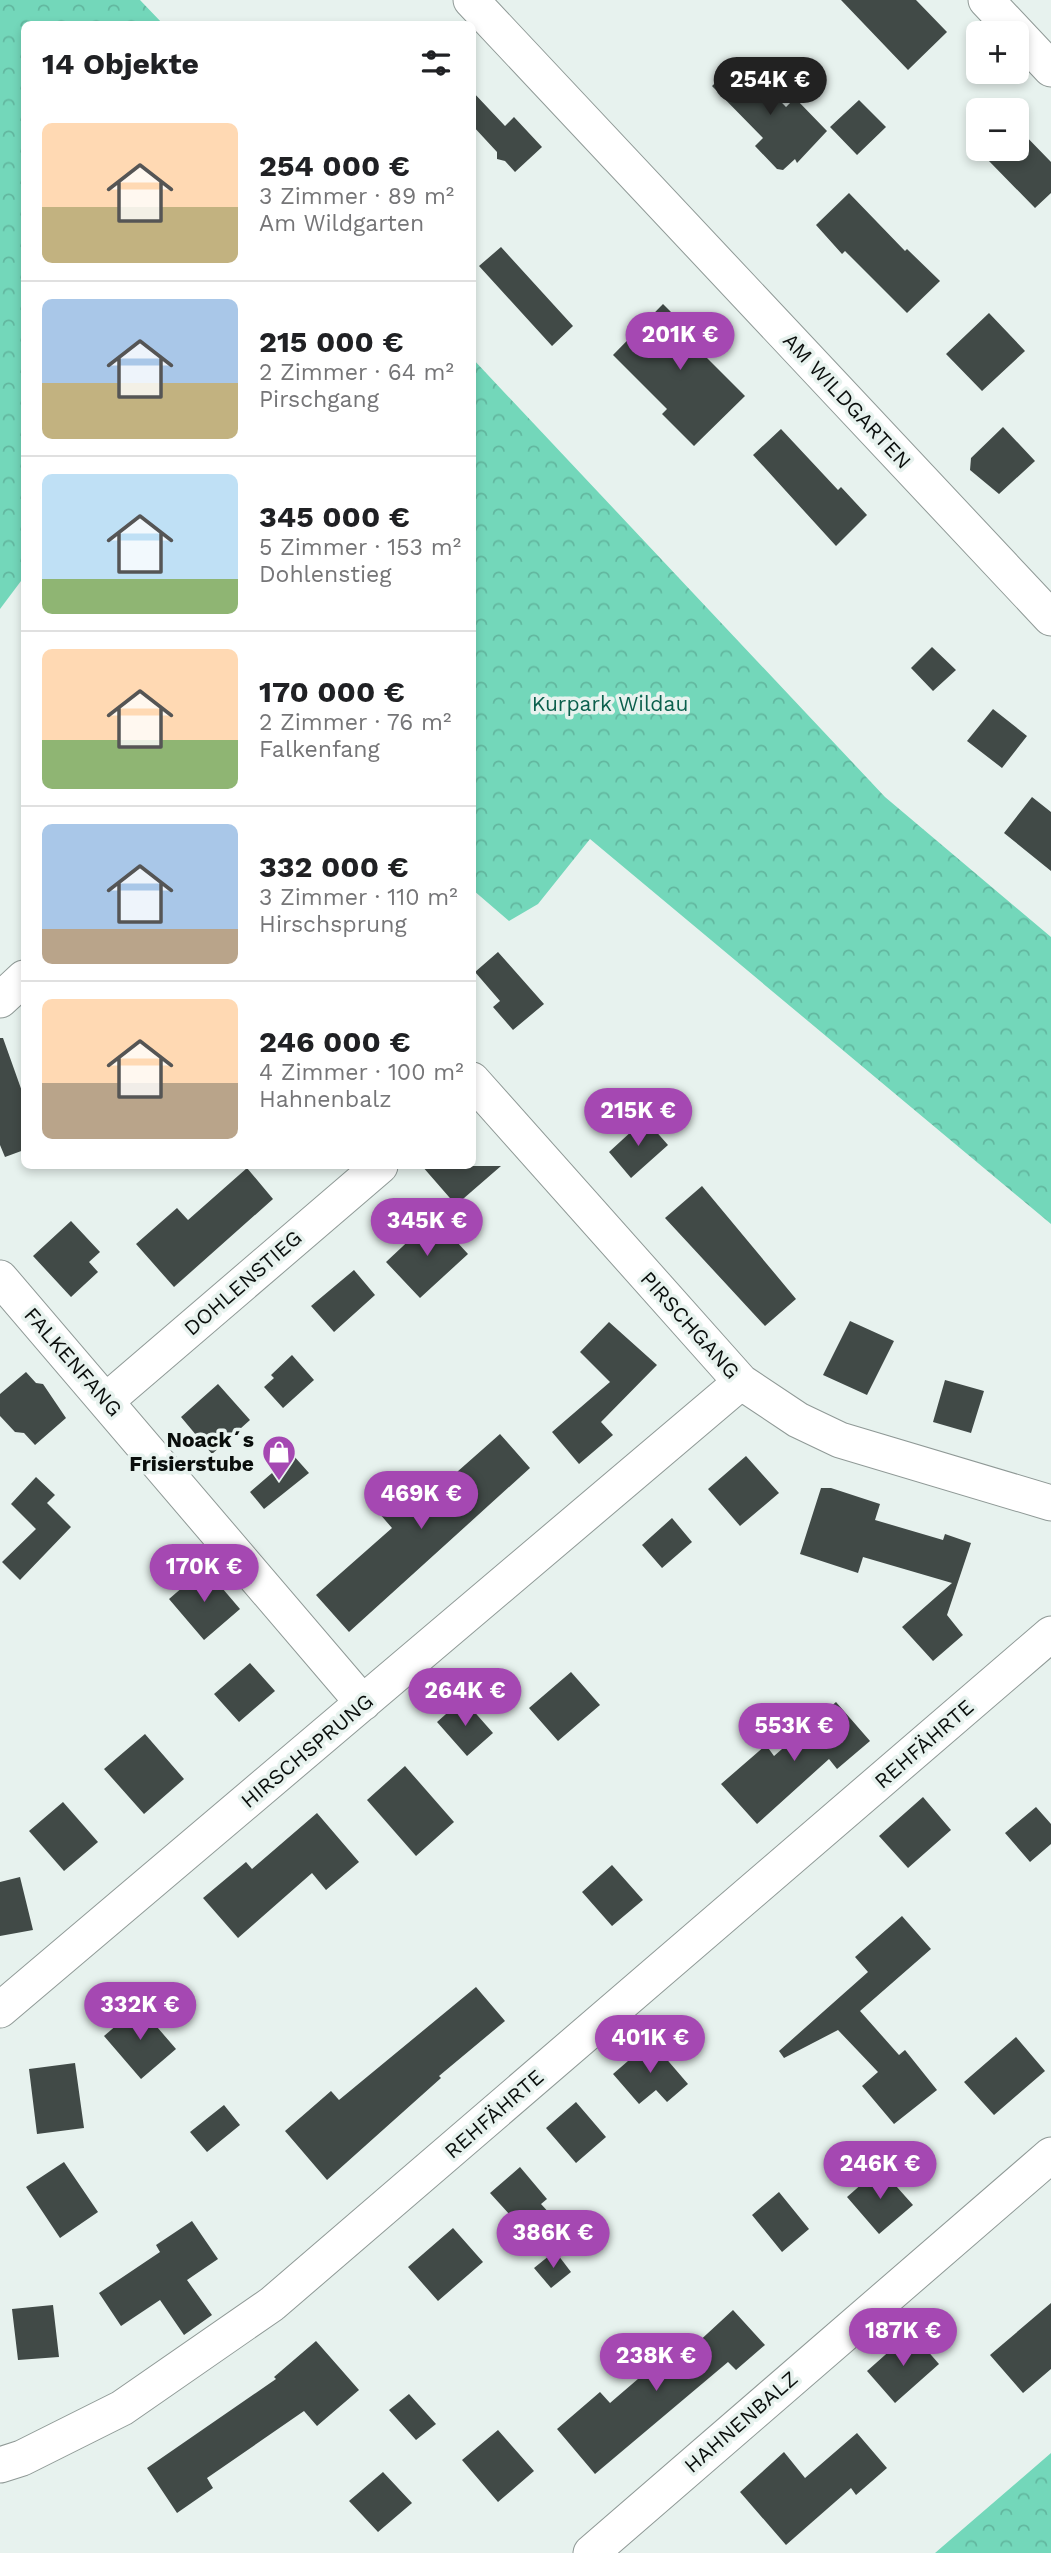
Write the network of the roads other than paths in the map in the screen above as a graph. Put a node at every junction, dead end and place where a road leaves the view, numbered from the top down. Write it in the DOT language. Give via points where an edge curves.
graph roads {
  1 [pos="471,0"];
  2 [pos="986,0"];
  3 [pos="1051,69"];
  4 [pos="1051,618"];
  5 [pos="21,981"];
  6 [pos="0,1000"];
  7 [pos="476,1086"];
  8 [pos="377,1169"];
  9 [pos="0,1278"];
  10 [pos="741,1382"];
  11 [pos="106,1401"];
  12 [pos="1051,1503"];
  13 [pos="1051,1634"];
  14 [pos="363,1703"];
  15 [pos="0,2010"];
  16 [pos="1051,2155"];
  17 [pos="0,2465"];
  18 [pos="591,2553"];
  1 -- 4 [label="street, AM WILDGARTEN"];
  2 -- 3 [label="street"];
  5 -- 6 [label="street"];
  7 -- 10 [label="street, PIRSCHGANG"];
  8 -- 11 [label="street, DOHLENSTIEG"];
  9 -- 11 [label="street, FALKENFANG"];
  10 -- 12 [label="street, PIRSCHGANG" via="798,1420 850,1443"];
  10 -- 14 [label="street, HIRSCHSPRUNG"];
  11 -- 14 [label="street, FALKENFANG"];
  13 -- 17 [label="street, REHFÄHRTE" via="272,2304 122,2408"];
  14 -- 15 [label="street, HIRSCHSPRUNG"];
  16 -- 18 [label="street, HAHNENBALZ"];
}
